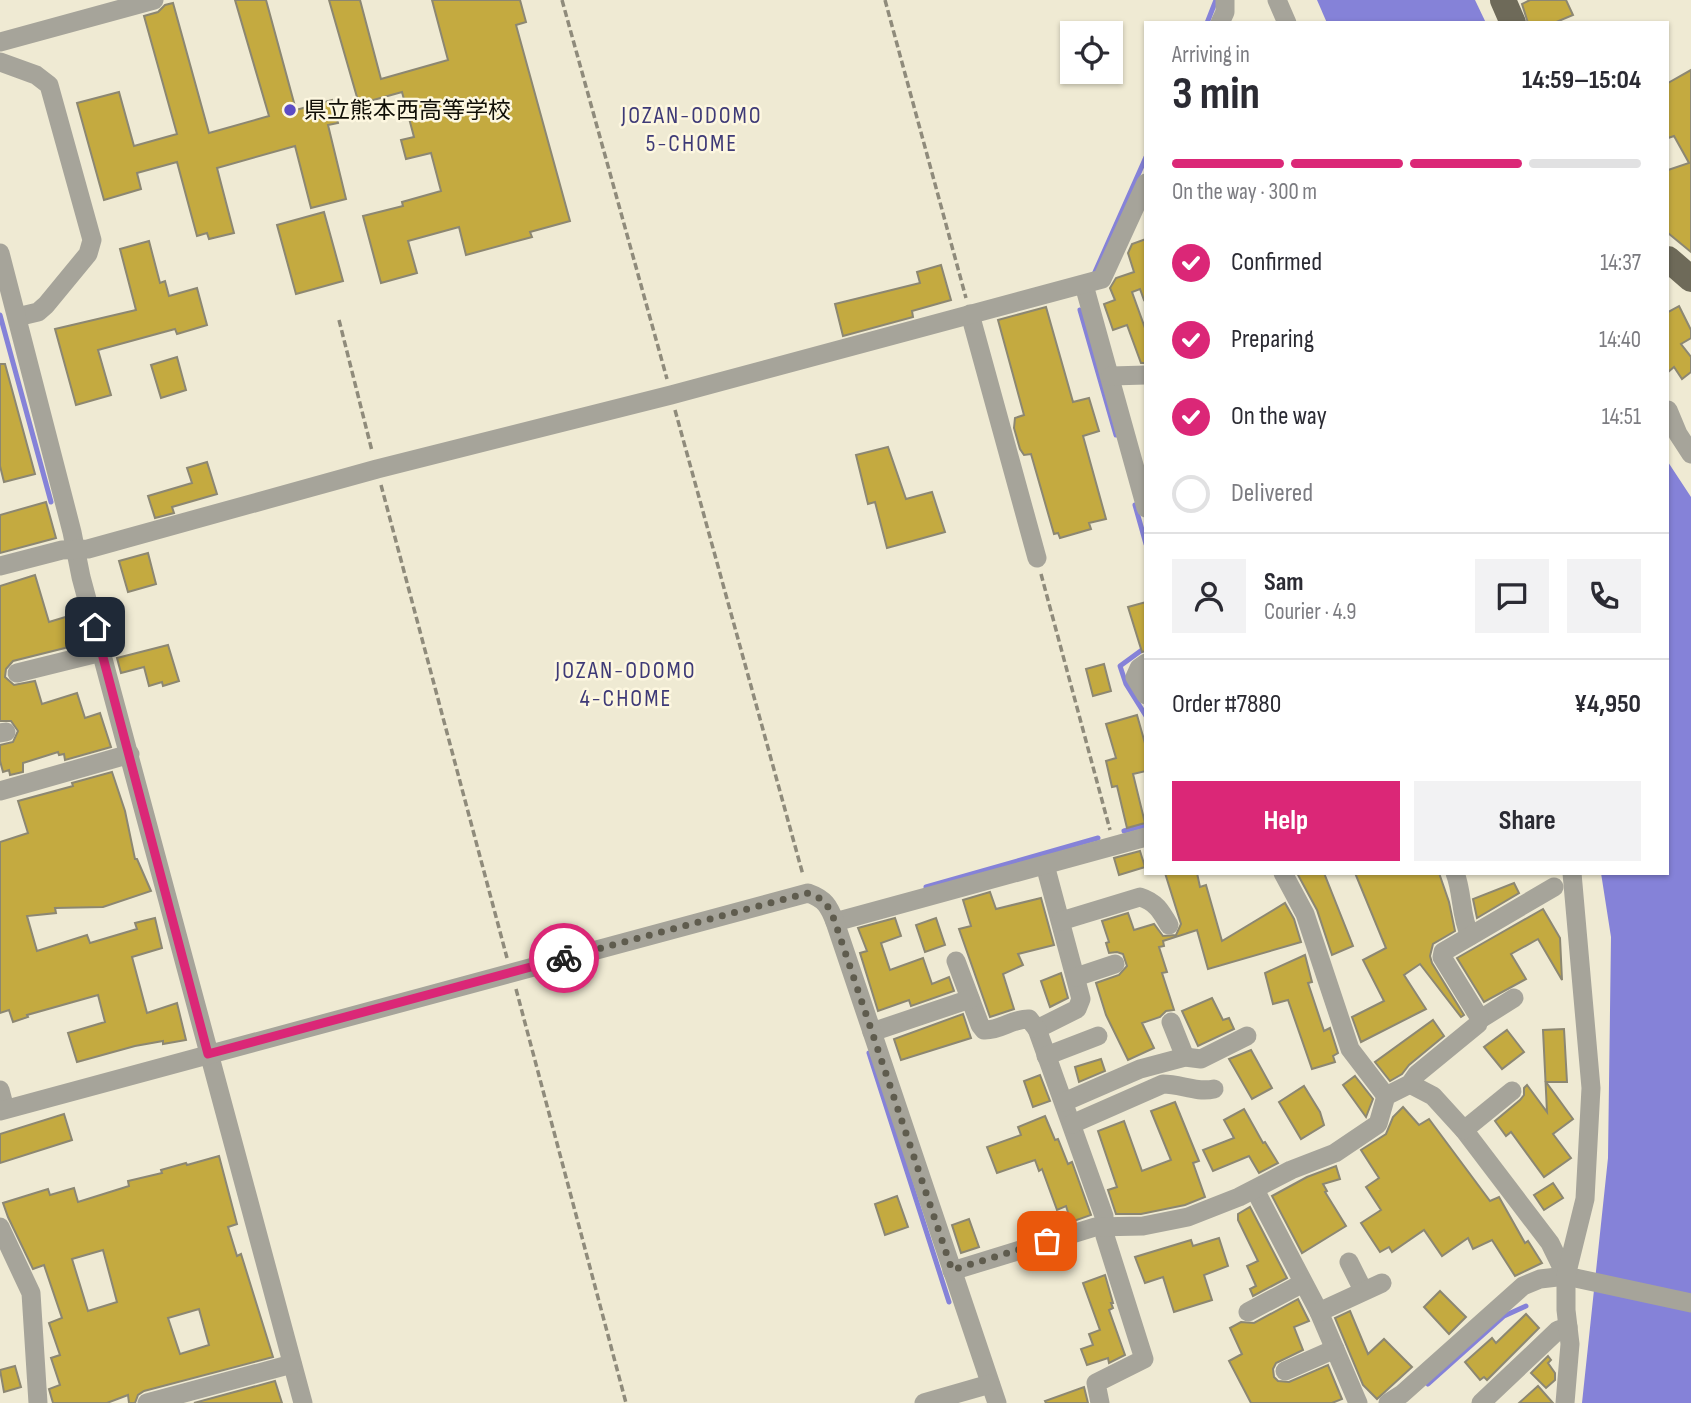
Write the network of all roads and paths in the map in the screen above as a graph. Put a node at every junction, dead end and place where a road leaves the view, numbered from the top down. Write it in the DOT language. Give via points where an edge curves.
graph roads {
  1 [pos="154,0"];
  2 [pos="562,0"];
  3 [pos="884,0"];
  4 [pos="1224,0"];
  5 [pos="1277,0"];
  6 [pos="1503,0"];
  7 [pos="1221,21"];
  8 [pos="1286,21"];
  9 [pos="1512,21"];
  10 [pos="0,42"];
  11 [pos="0,62"];
  12 [pos="1144,187"];
  13 [pos="0,253"];
  14 [pos="1669,260"];
  15 [pos="1691,279"];
  16 [pos="1084,285"];
  17 [pos="970,314"];
  18 [pos="17,317"];
  19 [pos="338,320"];
  20 [pos="1111,376"];
  21 [pos="1144,377"];
  22 [pos="671,395"];
  23 [pos="1669,412"];
  24 [pos="1691,454"];
  25 [pos="377,469"];
  26 [pos="1144,500"];
  27 [pos="74,549"];
  28 [pos="1037,558"];
  29 [pos="0,566"];
  30 [pos="102,652"];
  31 [pos="1144,664"];
  32 [pos="17,673"];
  33 [pos="1144,692"];
  34 [pos="130,754"];
  35 [pos="0,791"];
  36 [pos="1144,838"];
  37 [pos="1114,846"];
  38 [pos="1045,865"];
  39 [pos="1284,875"];
  40 [pos="1456,875"];
  41 [pos="1572,875"];
  42 [pos="1550,880"];
  43 [pos="808,893"];
  44 [pos="835,922"];
  45 [pos="1061,922"];
  46 [pos="1169,925"];
  47 [pos="1578,930"];
  48 [pos="1470,936"];
  49 [pos="956,961"];
  50 [pos="1115,964"];
  51 [pos="511,972"];
  52 [pos="1076,977"];
  53 [pos="1514,998"];
  54 [pos="970,999"];
  55 [pos="1479,1020"];
  56 [pos="1171,1022"];
  57 [pos="1037,1030"];
  58 [pos="872,1032"];
  59 [pos="1098,1036"];
  60 [pos="1247,1036"];
  61 [pos="208,1054"];
  62 [pos="1046,1056"];
  63 [pos="1185,1058"];
  64 [pos="1410,1084"];
  65 [pos="1214,1089"];
  66 [pos="1512,1091"];
  67 [pos="1386,1096"];
  68 [pos="1064,1102"];
  69 [pos="2,1103"];
  70 [pos="1072,1124"];
  71 [pos="1464,1130"];
  72 [pos="1255,1190"];
  73 [pos="1106,1225"];
  74 [pos="0,1227"];
  75 [pos="1349,1262"];
  76 [pos="952,1270"];
  77 [pos="1572,1278"];
  78 [pos="1303,1283"];
  79 [pos="1382,1283"];
  80 [pos="1363,1290"];
  81 [pos="1691,1303"];
  82 [pos="1248,1312"];
  83 [pos="1319,1312"];
  84 [pos="1568,1327"];
  85 [pos="1335,1349"];
  86 [pos="292,1364"];
  87 [pos="1285,1370"];
  88 [pos="993,1394"];
  89 [pos="38,1403"];
  90 [pos="147,1403"];
  91 [pos="303,1403"];
  92 [pos="626,1403"];
  93 [pos="924,1403"];
  94 [pos="1100,1403"];
  95 [pos="1358,1403"];
  96 [pos="1388,1403"];
  97 [pos="1481,1403"];
  98 [pos="1565,1403"];
  1 -- 10 [label="street"];
  2 -- 22 [label="path"];
  3 -- 17 [label="path"];
  4 -- 7 [label="street"];
  5 -- 8 [label="street"];
  6 -- 9 [label="main road"];
  11 -- 18 [label="street" via="36,75 49,85 92,240 88,254 46,306"];
  12 -- 16 [label="street" via="1102,279"];
  13 -- 18 [label="street"];
  14 -- 15 [label="main road"];
  16 -- 17 [label="street"];
  16 -- 20 [label="street"];
  17 -- 22 [label="street"];
  17 -- 28 [label="street"];
  18 -- 27 [label="street"];
  19 -- 25 [label="path"];
  20 -- 21 [label="street"];
  20 -- 26 [label="street"];
  22 -- 25 [label="street"];
  22 -- 43 [label="path"];
  23 -- 24 [label="street"];
  25 -- 27 [label="street" via="89,549"];
  25 -- 51 [label="path"];
  27 -- 29 [label="street"];
  27 -- 30 [label="street"];
  28 -- 37 [label="path"];
  30 -- 32 [label="street"];
  30 -- 34 [label="street"];
  31 -- 33 [label="street" via="1135,677"];
  34 -- 35 [label="street"];
  34 -- 61 [label="street"];
  36 -- 37 [label="street"];
  37 -- 38 [label="street"];
  38 -- 44 [label="street"];
  38 -- 45 [label="street"];
  39 -- 67 [label="street" via="1305,914 1350,1049"];
  40 -- 48 [label="street"];
  41 -- 47 [label="street"];
  42 -- 47 [label="street" via="1562,894"];
  42 -- 48 [label="street"];
  43 -- 44 [label="street" via="828,904"];
  43 -- 51 [label="street"];
  44 -- 58 [label="street"];
  45 -- 46 [label="street" via="1140,897 1151,900"];
  45 -- 52 [label="street"];
  47 -- 77 [label="street" via="1591,1088 1585,1199"];
  48 -- 55 [label="street" via="1442,957"];
  49 -- 54 [label="street"];
  50 -- 52 [label="street"];
  51 -- 61 [label="street"];
  51 -- 92 [label="path"];
  52 -- 57 [label="street" via="1081,999 1077,1009"];
  53 -- 55 [label="street"];
  54 -- 57 [label="street" via="984,1030 1023,1018"];
  54 -- 58 [label="street"];
  55 -- 64 [label="street"];
  56 -- 63 [label="street"];
  57 -- 62 [label="street"];
  58 -- 76 [label="street"];
  59 -- 62 [label="street"];
  60 -- 63 [label="street" via="1201,1059"];
  61 -- 69 [label="street"];
  61 -- 86 [label="street"];
  62 -- 68 [label="street"];
  63 -- 68 [label="street" via="1140,1069"];
  64 -- 67 [label="street"];
  64 -- 71 [label="street" via="1433,1096"];
  65 -- 70 [label="street" via="1163,1084"];
  66 -- 71 [label="street"];
  67 -- 72 [label="street" via="1378,1124 1335,1153"];
  68 -- 70 [label="street"];
  70 -- 73 [label="street"];
  71 -- 77 [label="street"];
  72 -- 73 [label="street" via="1165,1223"];
  72 -- 78 [label="street"];
  73 -- 76 [label="street"];
  73 -- 94 [label="street" via="1105,1236 1144,1359 1096,1384"];
  74 -- 89 [label="street" via="30,1293"];
  75 -- 80 [label="street"];
  76 -- 88 [label="street"];
  77 -- 81 [label="street"];
  77 -- 84 [label="street"];
  77 -- 96 [label="street" via="1540,1279 1523,1286"];
  78 -- 82 [label="street"];
  78 -- 83 [label="street"];
  79 -- 80 [label="street"];
  80 -- 83 [label="street"];
  83 -- 85 [label="street"];
  84 -- 97 [label="street" via="1558,1330"];
  84 -- 98 [label="street"];
  85 -- 87 [label="street"];
  85 -- 95 [label="street"];
  86 -- 90 [label="street"];
  86 -- 91 [label="street"];
  88 -- 93 [label="street"];
}
